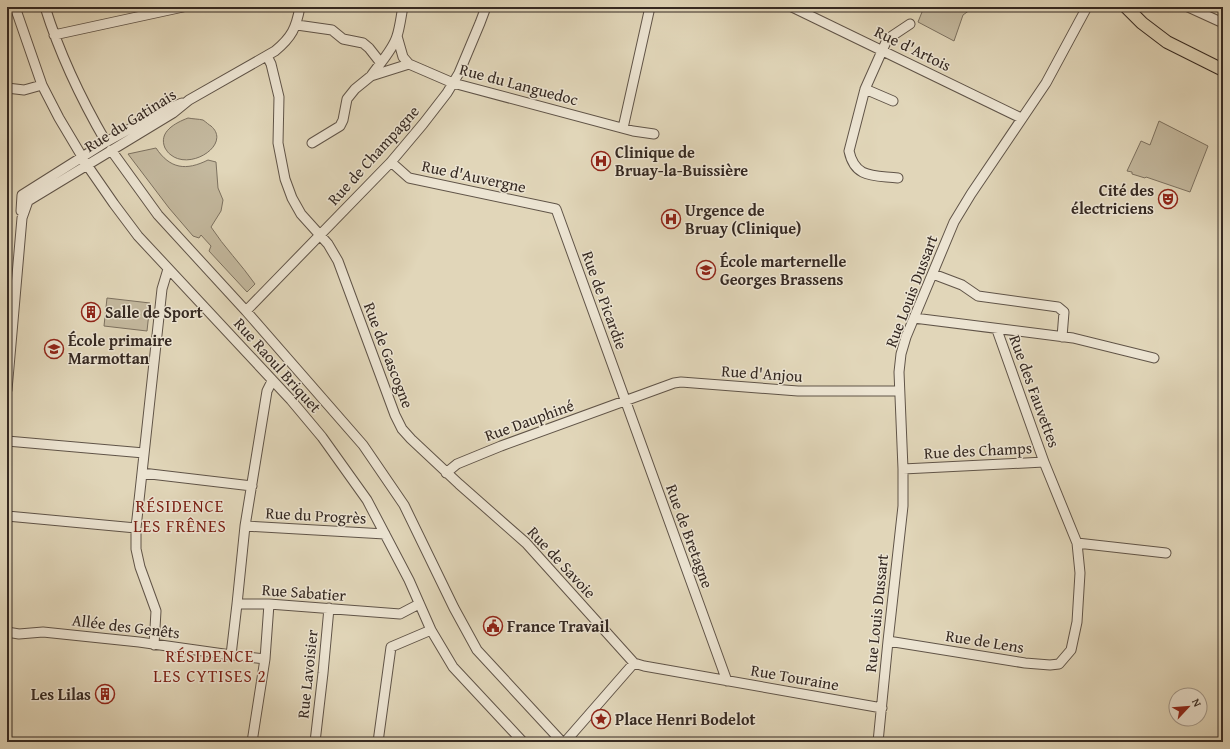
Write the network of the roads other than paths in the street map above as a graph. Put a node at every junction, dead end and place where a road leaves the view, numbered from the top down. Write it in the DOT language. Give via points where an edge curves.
graph roads {
  1 [pos="16,7"];
  2 [pos="44,7"];
  3 [pos="183,7"];
  4 [pos="300,7"];
  5 [pos="403,7"];
  6 [pos="486,7"];
  7 [pos="650,7"];
  8 [pos="792,7"];
  9 [pos="1086,7"];
  10 [pos="1126,7"];
  11 [pos="1188,7"];
  12 [pos="1223,23"];
  13 [pos="297,24"];
  14 [pos="910,24"];
  15 [pos="54,35"];
  16 [pos="397,36"];
  17 [pos="882,50"];
  18 [pos="267,56"];
  19 [pos="380,62"];
  20 [pos="409,64"];
  21 [pos="1223,70"];
  22 [pos="371,76"];
  23 [pos="453,82"];
  24 [pos="42,85"];
  25 [pos="7,88"];
  26 [pos="865,89"];
  27 [pos="189,100"];
  28 [pos="893,101"];
  29 [pos="1021,118"];
  30 [pos="623,128"];
  31 [pos="654,134"];
  32 [pos="106,142"];
  33 [pos="312,143"];
  34 [pos="111,150"];
  35 [pos="82,156"];
  36 [pos="391,162"];
  37 [pos="87,165"];
  38 [pos="898,178"];
  39 [pos="556,209"];
  40 [pos="22,218"];
  41 [pos="320,236"];
  42 [pos="168,269"];
  43 [pos="932,274"];
  44 [pos="246,311"];
  45 [pos="914,318"];
  46 [pos="997,330"];
  47 [pos="9,336"];
  48 [pos="1062,337"];
  49 [pos="1154,358"];
  50 [pos="272,381"];
  51 [pos="7,390"];
  52 [pos="899,391"];
  53 [pos="625,401"];
  54 [pos="7,441"];
  55 [pos="144,453"];
  56 [pos="1044,462"];
  57 [pos="903,469"];
  58 [pos="446,472"];
  59 [pos="142,473"];
  60 [pos="252,486"];
  61 [pos="7,516"];
  62 [pos="245,526"];
  63 [pos="136,528"];
  64 [pos="385,534"];
  65 [pos="1077,543"];
  66 [pos="1166,553"];
  67 [pos="237,604"];
  68 [pos="269,604"];
  69 [pos="419,604"];
  70 [pos="329,608"];
  71 [pos="431,630"];
  72 [pos="7,632"];
  73 [pos="888,641"];
  74 [pos="154,645"];
  75 [pos="1071,650"];
  76 [pos="231,655"];
  77 [pos="265,659"];
  78 [pos="634,663"];
  79 [pos="727,681"];
  80 [pos="882,708"];
  81 [pos="252,742"];
  82 [pos="315,742"];
  83 [pos="378,742"];
  84 [pos="523,742"];
  85 [pos="562,742"];
  86 [pos="565,742"];
  87 [pos="878,742"];
  1 -- 24 [label="street, Rue Raoul Briquet"];
  2 -- 15 [label="street"];
  3 -- 15 [label="street"];
  4 -- 13 [label="street"];
  5 -- 16 [label="street"];
  6 -- 23 [label="street, Rue de Champagne" via="467,56"];
  7 -- 30 [label="street"];
  8 -- 17 [label="street, Rue d'Artois"];
  9 -- 29 [label="street, Rue Louis Dussart" via="1046,83"];
  10 -- 21 [label="main road" via="1167,42"];
  11 -- 12 [label="street"];
  13 -- 18 [label="street, Rue du Gatinais" via="286,41"];
  13 -- 19 [label="street" via="332,30 343,39 362,43"];
  14 -- 17 [label="street" via="889,38"];
  15 -- 32 [label="street" via="83,102"];
  16 -- 19 [label="street" via="387,55"];
  16 -- 20 [label="street" via="402,57"];
  17 -- 26 [label="street"];
  17 -- 29 [label="street, Rue d'Artois"];
  18 -- 27 [label="street, Rue du Gatinais"];
  18 -- 41 [label="street, Rue de Gascogne" via="279,97 278,143 285,179 301,214"];
  19 -- 22 [label="street"];
  20 -- 22 [label="street"];
  20 -- 23 [label="street, Rue du Languedoc"];
  22 -- 33 [label="street" via="349,95 340,126"];
  23 -- 30 [label="street, Rue du Languedoc"];
  23 -- 36 [label="street, Rue de Champagne" via="423,124"];
  24 -- 25 [label="street" via="24,90"];
  24 -- 35 [label="street, Rue Raoul Briquet"];
  26 -- 28 [label="street"];
  26 -- 38 [label="street" via="849,151 851,158 854,166 867,174"];
  27 -- 32 [label="street, Rue du Gatinais" via="162,110"];
  27 -- 34 [label="street, Rue du Gatinais" via="173,113"];
  29 -- 43 [label="street, Rue Louis Dussart" via="964,205"];
  30 -- 31 [label="street, Rue du Languedoc"];
  32 -- 35 [label="street, Rue du Gatinais"];
  34 -- 37 [label="street, Rue du Gatinais"];
  34 -- 44 [label="street" via="158,215"];
  35 -- 37 [label="street, Rue Raoul Briquet"];
  35 -- 40 [label="street, Rue du Gatinais" via="22,195"];
  36 -- 39 [label="street, Rue d'Auvergne" via="409,178"];
  36 -- 41 [label="street, Rue de Champagne"];
  37 -- 40 [label="street, Rue du Gatinais" via="28,201"];
  37 -- 42 [label="street, Rue Raoul Briquet" via="125,220"];
  39 -- 53 [label="street, Rue de Picardie"];
  40 -- 47 [label="street"];
  41 -- 44 [label="street, Rue de Champagne"];
  41 -- 58 [label="street, Rue de Gascogne" via="338,261 402,429"];
  42 -- 50 [label="street, Rue Raoul Briquet"];
  42 -- 55 [label="street" via="162,289"];
  43 -- 45 [label="street, Rue Louis Dussart"];
  43 -- 48 [label="street" via="962,285 978,296 1058,307 1064,312"];
  44 -- 85 [label="street" via="363,446 404,505 476,650"];
  45 -- 46 [label="street, Rue des Fauvettes"];
  45 -- 52 [label="street, Rue Louis Dussart" via="901,354"];
  46 -- 48 [label="street, Rue des Fauvettes"];
  46 -- 56 [label="street, Rue des Fauvettes"];
  47 -- 51 [label="street"];
  48 -- 49 [label="street, Rue des Fauvettes"];
  50 -- 60 [label="street" via="266,391"];
  50 -- 64 [label="street, Rue Raoul Briquet" via="334,453 367,500"];
  52 -- 53 [label="street, Rue d'Anjou" via="798,391 681,382"];
  52 -- 57 [label="street, Rue Louis Dussart"];
  53 -- 58 [label="street, Rue Dauphiné" via="494,449 457,464"];
  53 -- 79 [label="street, Rue de Bretagne"];
  54 -- 55 [label="street"];
  55 -- 59 [label="street"];
  56 -- 57 [label="street, Rue des Champs"];
  56 -- 65 [label="street, Rue des Champs"];
  57 -- 73 [label="street, Rue Louis Dussart" via="903,506"];
  58 -- 78 [label="street, Rue de Savoie" via="526,543"];
  59 -- 60 [label="street"];
  59 -- 63 [label="street"];
  60 -- 62 [label="street"];
  61 -- 63 [label="street"];
  62 -- 64 [label="street, Rue du Progrès"];
  62 -- 67 [label="street"];
  63 -- 74 [label="street" via="136,549 140,566 156,611"];
  64 -- 69 [label="street, Rue Raoul Briquet"];
  65 -- 66 [label="street"];
  65 -- 75 [label="street, Rue des Champs" via="1080,573 1077,622"];
  67 -- 68 [label="street, Rue Sabatier"];
  67 -- 76 [label="street"];
  68 -- 70 [label="street, Rue Sabatier"];
  68 -- 77 [label="street"];
  69 -- 70 [label="street, Rue Sabatier" via="400,614"];
  69 -- 71 [label="street, Rue Raoul Briquet"];
  70 -- 82 [label="street, Rue Lavoisier"];
  71 -- 83 [label="street" via="391,647"];
  71 -- 84 [label="street, Rue Raoul Briquet" via="453,667"];
  72 -- 74 [label="street, Allée des Genêts" via="43,632"];
  73 -- 75 [label="street, Rue de Lens" via="1050,665 1059,664"];
  73 -- 80 [label="street, Rue Louis Dussart"];
  74 -- 76 [label="street, Allée des Genêts"];
  76 -- 77 [label="street, Allée des Genêts"];
  77 -- 81 [label="street"];
  78 -- 79 [label="street"];
  78 -- 86 [label="street"];
  79 -- 80 [label="street, Rue Touraine"];
  80 -- 87 [label="street, Rue Louis Dussart"];
}
